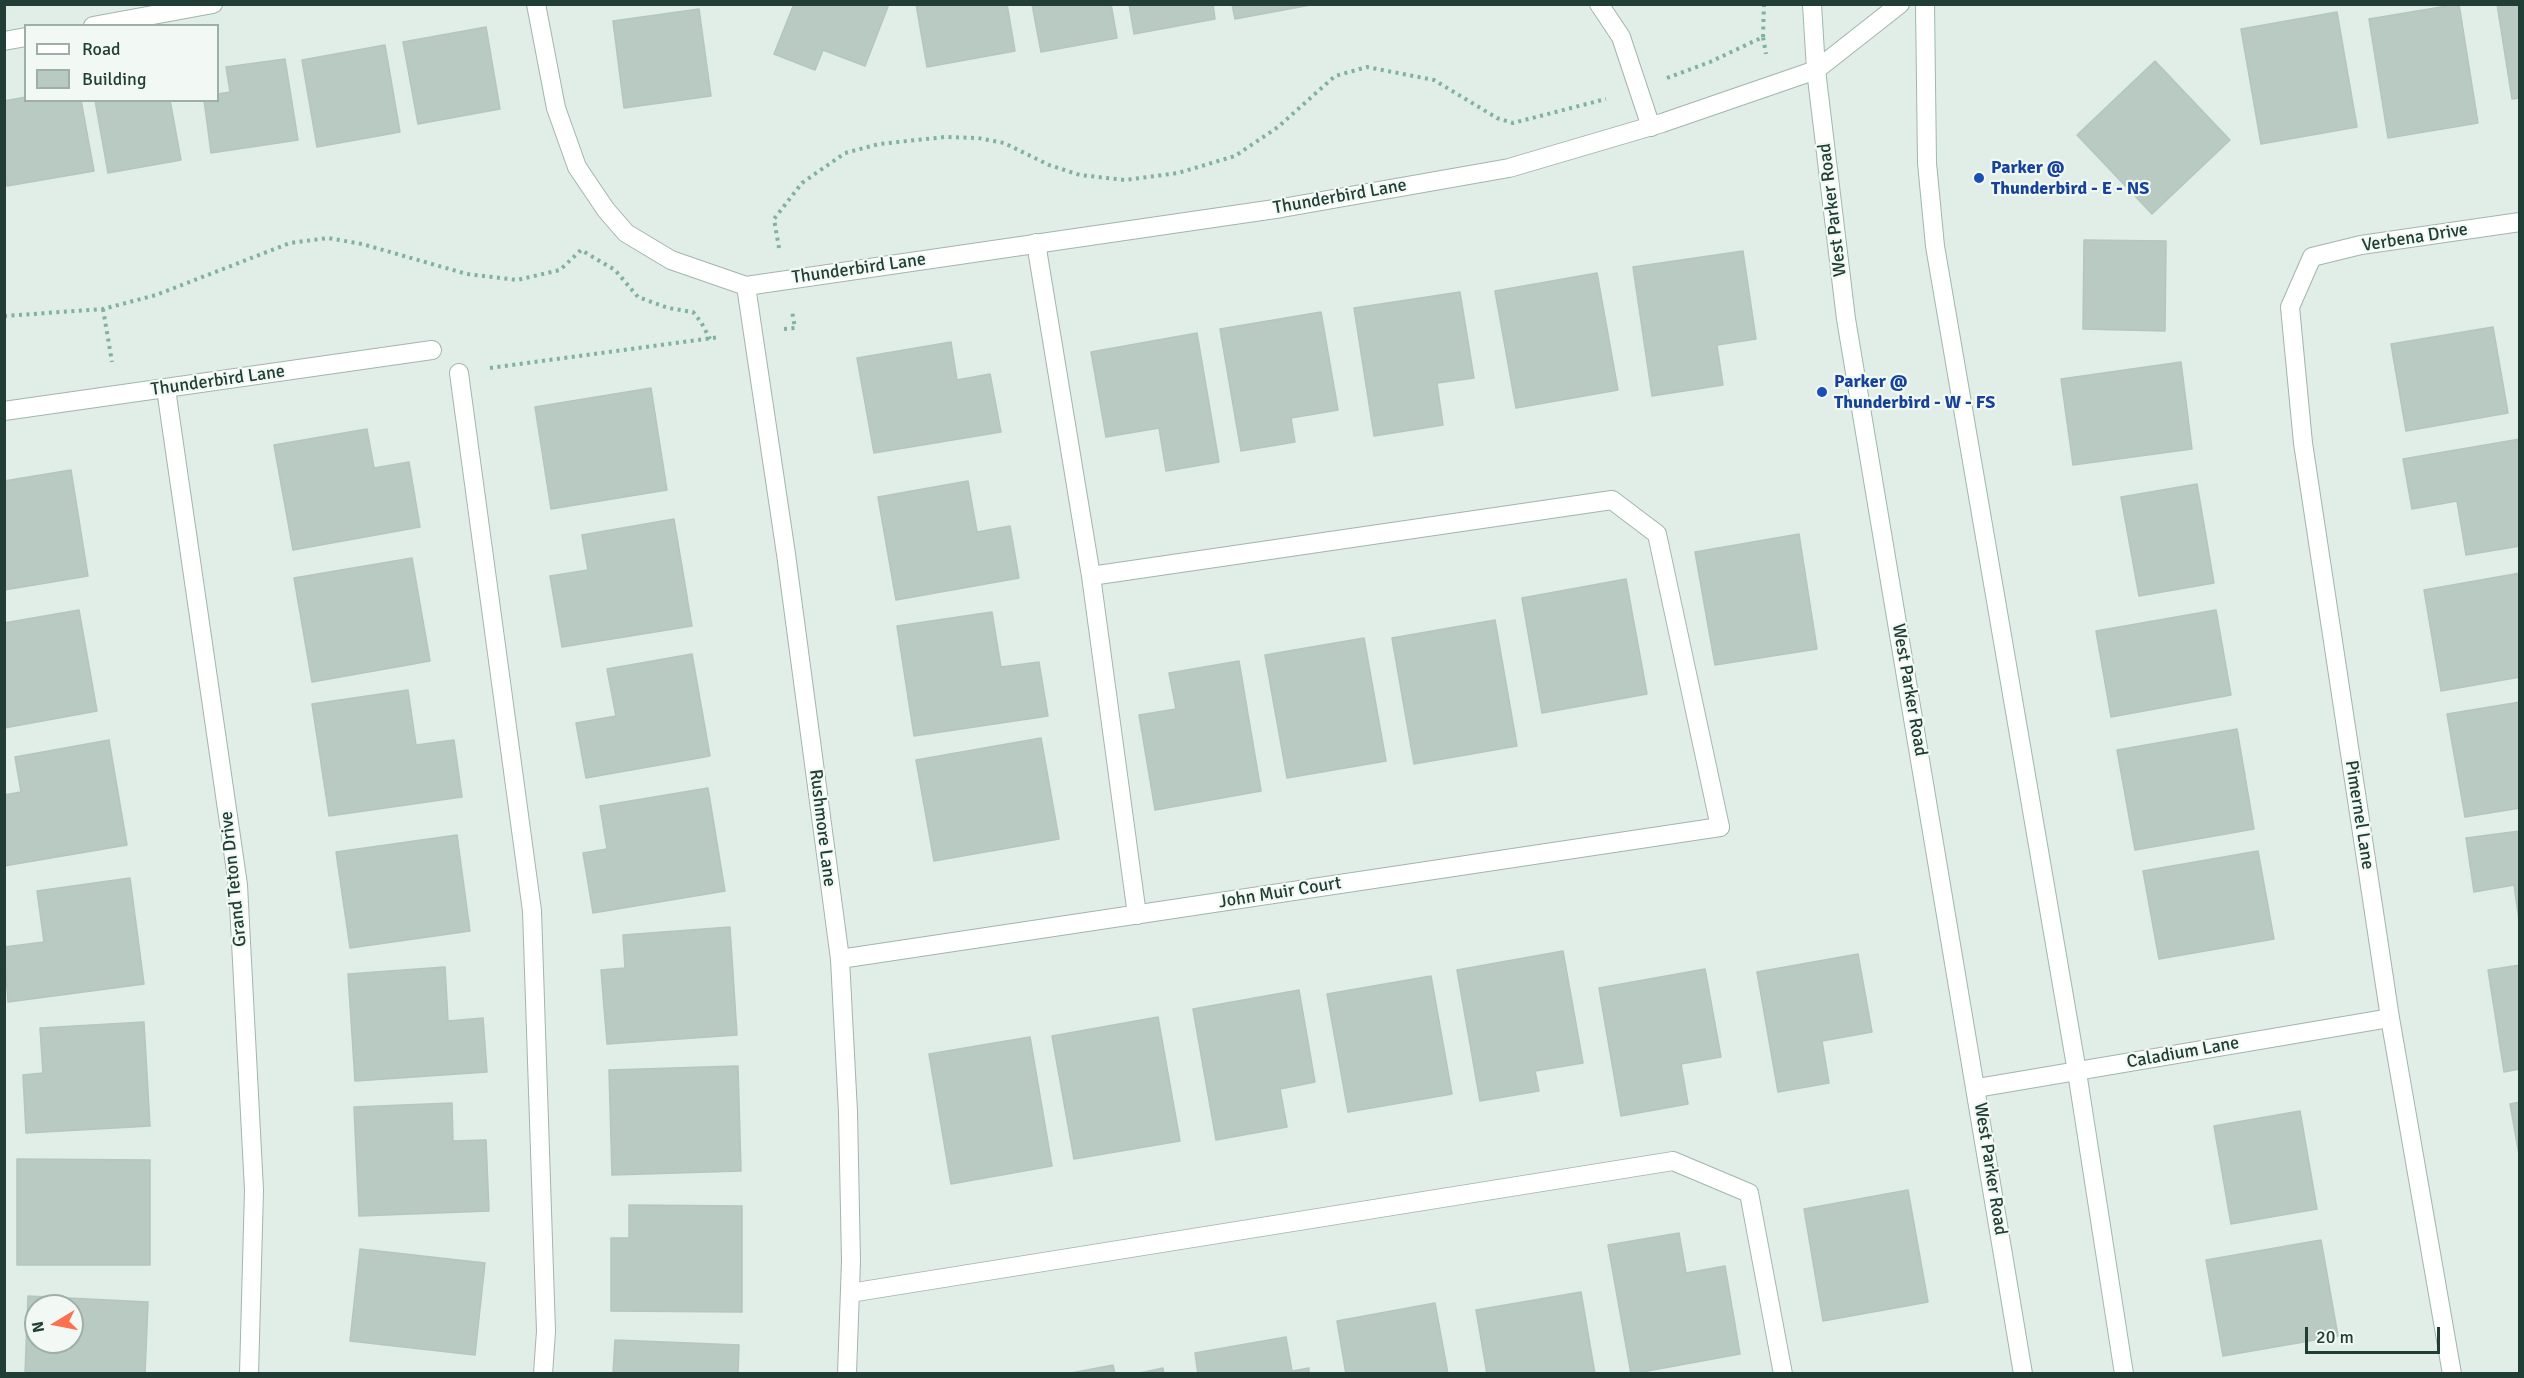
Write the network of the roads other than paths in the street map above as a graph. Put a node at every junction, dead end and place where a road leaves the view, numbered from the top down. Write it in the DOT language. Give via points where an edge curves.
graph roads {
  1 [pos="213,4"];
  2 [pos="536,4"];
  3 [pos="1599,4"];
  4 [pos="1812,4"];
  5 [pos="1900,4"];
  6 [pos="1925,4"];
  7 [pos="104,24"];
  8 [pos="24,37"];
  9 [pos="4,41"];
  10 [pos="1816,70"];
  11 [pos="1652,126"];
  12 [pos="2520,222"];
  13 [pos="1036,243"];
  14 [pos="2312,257"];
  15 [pos="746,286"];
  16 [pos="432,350"];
  17 [pos="459,373"];
  18 [pos="166,389"];
  19 [pos="4,411"];
  20 [pos="1091,576"];
  21 [pos="1137,915"];
  22 [pos="840,959"];
  23 [pos="2390,1018"];
  24 [pos="2077,1072"];
  25 [pos="1977,1088"];
  26 [pos="850,1293"];
  27 [pos="249,1374"];
  28 [pos="543,1374"];
  29 [pos="847,1374"];
  30 [pos="1783,1374"];
  31 [pos="2023,1374"];
  32 [pos="2124,1374"];
  33 [pos="2452,1374"];
  1 -- 7 [label="street"];
  2 -- 15 [label="street" via="556,108 577,167 606,210 626,233 671,260"];
  3 -- 11 [label="street" via="1621,37"];
  4 -- 10 [label="street, West Parker Road"];
  5 -- 10 [label="street, Thunderbird Lane"];
  6 -- 24 [label="street" via="1927,163 1935,246"];
  8 -- 9 [label="street"];
  10 -- 11 [label="street, Thunderbird Lane"];
  10 -- 25 [label="street, West Parker Road" via="1846,319"];
  11 -- 13 [label="street, Thunderbird Lane" via="1509,168 1282,208"];
  12 -- 14 [label="street, Verbena Drive" via="2361,245"];
  13 -- 15 [label="street, Thunderbird Lane"];
  13 -- 20 [label="street"];
  14 -- 23 [label="street, Pimernel Lane" via="2290,307 2303,442"];
  15 -- 22 [label="street, Rushmore Lane"];
  16 -- 18 [label="street, Thunderbird Lane"];
  17 -- 28 [label="street" via="531,911 546,1331"];
  18 -- 19 [label="street, Thunderbird Lane"];
  18 -- 27 [label="street, Grand Teton Drive" via="238,885 255,1190"];
  20 -- 21 [label="street"];
  20 -- 21 [label="street, John Muir Court" via="1612,500 1657,534 1720,827"];
  21 -- 22 [label="street, John Muir Court"];
  22 -- 26 [label="street, Rushmore Lane" via="848,1112"];
  23 -- 24 [label="street, Caladium Lane"];
  23 -- 33 [label="street, Pimernel Lane"];
  24 -- 25 [label="street, Caladium Lane"];
  24 -- 32 [label="street"];
  25 -- 31 [label="street, West Parker Road"];
  26 -- 29 [label="street, Rushmore Lane"];
  26 -- 30 [label="street" via="1673,1161 1749,1193"];
}
